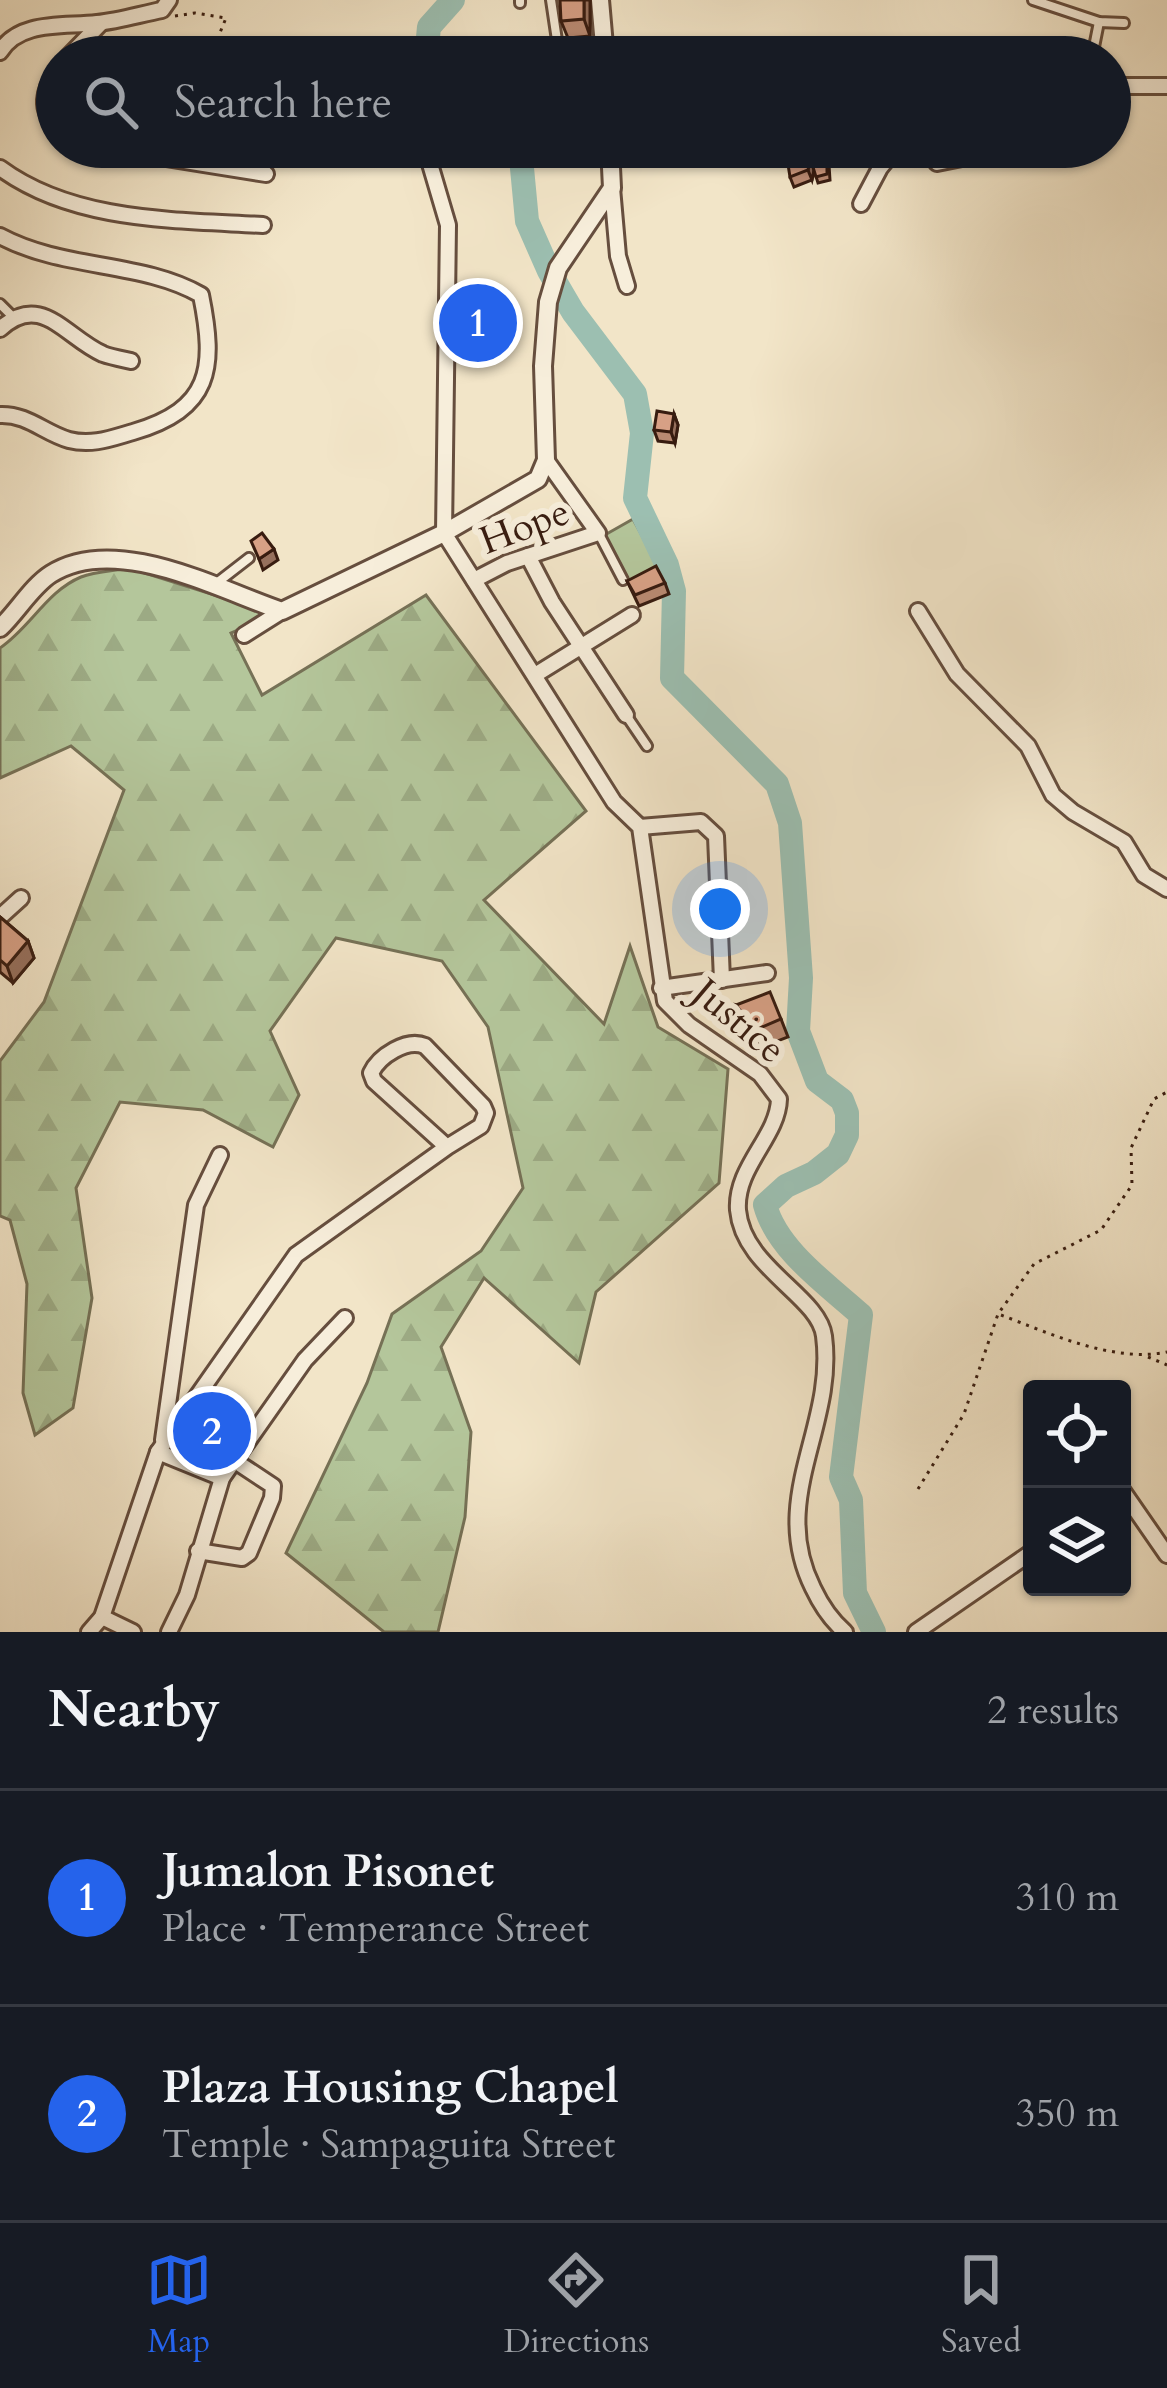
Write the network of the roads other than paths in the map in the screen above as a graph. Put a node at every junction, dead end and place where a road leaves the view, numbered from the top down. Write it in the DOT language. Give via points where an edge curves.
graph roads {
  1 [pos="550,0"];
  2 [pos="600,0"];
  3 [pos="1033,0"];
  4 [pos="166,5"];
  5 [pos="1099,22"];
  6 [pos="1124,22"];
  7 [pos="101,23"];
  8 [pos="88,36"];
  9 [pos="555,36"];
  10 [pos="603,36"];
  11 [pos="1096,36"];
  12 [pos="0,52"];
  13 [pos="1131,86"];
  14 [pos="1167,86"];
  15 [pos="0,168"];
  16 [pos="228,168"];
  17 [pos="431,168"];
  18 [pos="611,168"];
  19 [pos="880,168"];
  20 [pos="266,174"];
  21 [pos="612,188"];
  22 [pos="861,204"];
  23 [pos="263,225"];
  24 [pos="0,236"];
  25 [pos="627,286"];
  26 [pos="0,304"];
  27 [pos="13,317"];
  28 [pos="0,329"];
  29 [pos="131,361"];
  30 [pos="0,415"];
  31 [pos="546,460"];
  32 [pos="444,532"];
  33 [pos="598,533"];
  34 [pos="528,556"];
  35 [pos="249,558"];
  36 [pos="474,580"];
  37 [pos="623,580"];
  38 [pos="212,587"];
  39 [pos="282,611"];
  40 [pos="918,611"];
  41 [pos="632,615"];
  42 [pos="0,628"];
  43 [pos="244,635"];
  44 [pos="582,644"];
  45 [pos="535,675"];
  46 [pos="626,715"];
  47 [pos="647,746"];
  48 [pos="640,827"];
  49 [pos="1167,889"];
  50 [pos="21,898"];
  51 [pos="0,917"];
  52 [pos="767,973"];
  53 [pos="722,980"];
  54 [pos="661,988"];
  55 [pos="447,1147"];
  56 [pos="220,1155"];
  57 [pos="345,1318"];
  58 [pos="160,1449"];
  59 [pos="235,1461"];
  60 [pos="222,1478"];
  61 [pos="1131,1503"];
  62 [pos="198,1551"];
  63 [pos="1167,1556"];
  64 [pos="1023,1559"];
  65 [pos="101,1617"];
  66 [pos="928,1630"];
  67 [pos="88,1632"];
  68 [pos="134,1632"];
  69 [pos="169,1632"];
  70 [pos="845,1632"];
  1 -- 9 [label="lane"];
  2 -- 10 [label="street"];
  3 -- 5 [label="lane"];
  4 -- 7 [label="street"];
  5 -- 6 [label="lane"];
  5 -- 11 [label="lane"];
  7 -- 8 [label="street"];
  7 -- 12 [label="street" via="27,30"];
  13 -- 14 [label="street"];
  15 -- 23 [label="street" via="68,203"];
  16 -- 20 [label="street"];
  17 -- 32 [label="street" via="448,225"];
  18 -- 21 [label="street"];
  19 -- 22 [label="street"];
  21 -- 25 [label="street"];
  21 -- 31 [label="street" via="558,268 548,302"];
  24 -- 30 [label="street" via="48,257 201,295 208,364 199,395 181,412 97,442"];
  26 -- 27 [label="lane"];
  27 -- 28 [label="street"];
  27 -- 29 [label="street" via="39,315 103,354"];
  31 -- 32 [label="street" via="538,479"];
  31 -- 33 [label="street"];
  32 -- 36 [label="street"];
  32 -- 39 [label="street"];
  33 -- 34 [label="street, Hope"];
  33 -- 37 [label="lane"];
  34 -- 36 [label="street, Hope"];
  34 -- 44 [label="street"];
  35 -- 38 [label="lane"];
  36 -- 45 [label="street"];
  38 -- 39 [label="street"];
  38 -- 42 [label="street" via="135,559 84,561 50,574"];
  39 -- 43 [label="street"];
  40 -- 49 [label="street" via="957,674 1028,746 1053,795 1124,842 1144,875"];
  41 -- 44 [label="street"];
  44 -- 45 [label="street"];
  44 -- 46 [label="street"];
  45 -- 48 [label="street" via="614,802"];
  46 -- 47 [label="lane"];
  48 -- 53 [label="street" via="701,823 716,836"];
  48 -- 54 [label="street, Justice"];
  50 -- 51 [label="street"];
  52 -- 53 [label="street"];
  53 -- 54 [label="street"];
  54 -- 70 [label="street, Justice" via="671,1010 760,1073 779,1099 748,1164 738,1211 750,1243 824,1333 796,1541 820,1603"];
  55 -- 55 [label="street" via="482,1126 483,1106 425,1046 406,1044 375,1064 374,1082"];
  55 -- 58 [label="street" via="296,1256"];
  56 -- 58 [label="street" via="196,1205"];
  57 -- 59 [label="street" via="305,1360"];
  58 -- 60 [label="street"];
  58 -- 65 [label="street"];
  59 -- 60 [label="street"];
  59 -- 62 [label="street" via="273,1486 272,1498 249,1553"];
  60 -- 62 [label="street"];
  61 -- 63 [label="street"];
  62 -- 69 [label="street"];
  64 -- 66 [label="street"];
  65 -- 67 [label="street"];
  65 -- 68 [label="street"];
}
